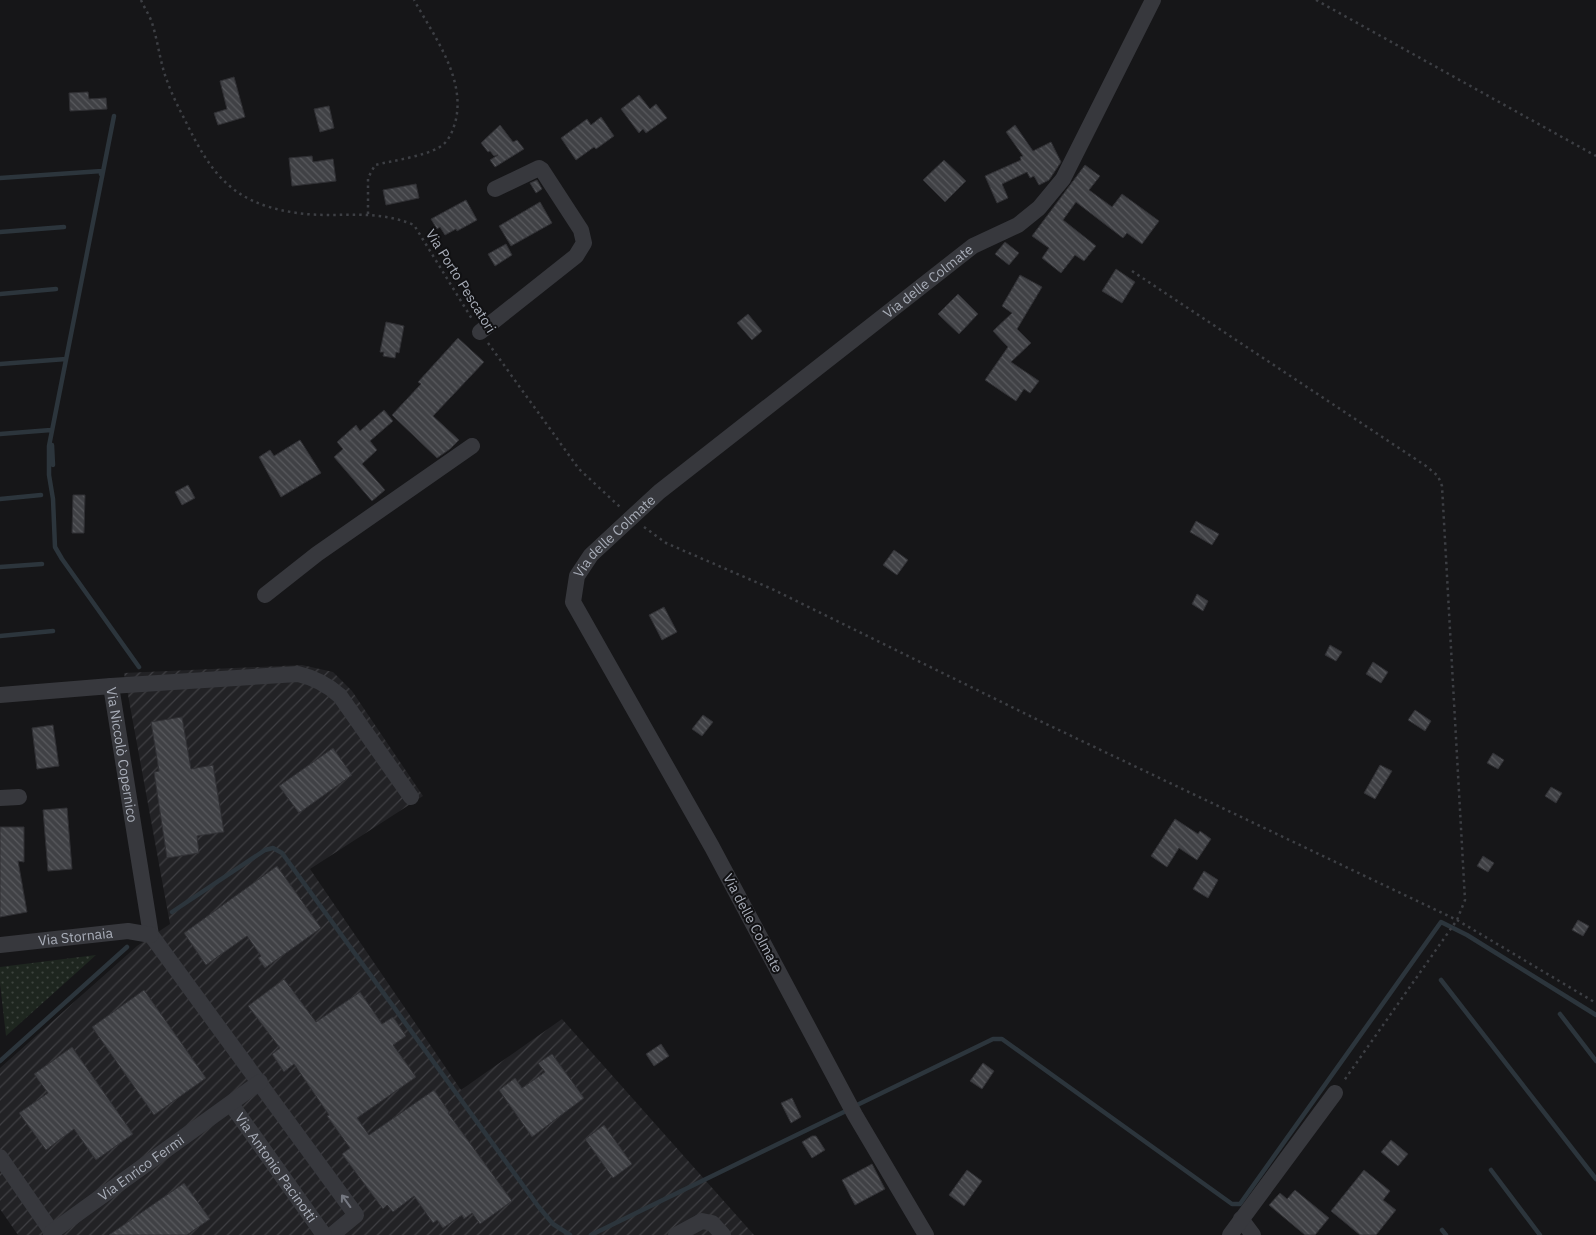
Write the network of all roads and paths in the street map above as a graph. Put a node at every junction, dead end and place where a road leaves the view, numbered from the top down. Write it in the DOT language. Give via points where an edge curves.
graph roads {
  1 [pos="141,0"];
  2 [pos="414,0"];
  3 [pos="1153,0"];
  4 [pos="1316,0"];
  5 [pos="1596,156"];
  6 [pos="495,189"];
  7 [pos="368,214"];
  8 [pos="1132,270"];
  9 [pos="480,332"];
  10 [pos="472,446"];
  11 [pos="631,518"];
  12 [pos="265,595"];
  13 [pos="111,686"];
  14 [pos="0,695"];
  15 [pos="19,797"];
  16 [pos="411,797"];
  17 [pos="0,798"];
  18 [pos="1457,920"];
  19 [pos="151,935"];
  20 [pos="0,945"];
  21 [pos="1596,1003"];
  22 [pos="260,1082"];
  23 [pos="1335,1093"];
  24 [pos="231,1104"];
  25 [pos="0,1158"];
  26 [pos="1241,1219"];
  27 [pos="52,1233"];
  28 [pos="324,1235"];
  29 [pos="332,1235"];
  30 [pos="676,1235"];
  31 [pos="722,1235"];
  32 [pos="926,1235"];
  33 [pos="1230,1235"];
  34 [pos="1253,1235"];
  1 -- 7 [label="path, Via Porto Pescatori" via="151,20 164,74 214,172 248,200 269,208 293,213"];
  2 -- 7 [label="path" via="456,82 459,110 452,135 439,148 375,165 368,178"];
  3 -- 11 [label="street, Via delle Colmate" via="1063,180 1039,208 1018,225 973,246 659,492"];
  4 -- 5 [label="path"];
  6 -- 9 [label="street" via="539,168 581,230 584,243 576,256"];
  7 -- 9 [label="path, Via Porto Pescatori" via="399,218 414,224"];
  8 -- 18 [label="path" via="1438,476 1442,486 1465,900"];
  9 -- 11 [label="path, Via Porto Pescatori" via="579,469"];
  10 -- 12 [label="street" via="317,554"];
  11 -- 18 [label="path, Via Porto Pescatori" via="666,543 772,589"];
  11 -- 32 [label="street, Via delle Colmate" via="591,554 577,576 573,602 712,847 852,1108"];
  13 -- 14 [label="street, Via Niccolò Copernico"];
  13 -- 16 [label="street" via="298,674 315,678 340,696"];
  13 -- 19 [label="street, Via Niccolò Copernico"];
  15 -- 17 [label="street"];
  18 -- 21 [label="path, Via Porto Pescatori"];
  18 -- 23 [label="path"];
  19 -- 20 [label="street, Via Stornaia" via="128,931"];
  19 -- 22 [label="street"];
  22 -- 24 [label="street, Via Antonio Pacinotti"];
  29 -- 22 [label="street, one-way" via="356,1215"];
  23 -- 26 [label="street"];
  24 -- 27 [label="street, Via Enrico Fermi"];
  24 -- 28 [label="street, Via Antonio Pacinotti"];
  25 -- 27 [label="street, Via Enrico Fermi"];
  26 -- 33 [label="street"];
  26 -- 34 [label="street"];
  30 -- 31 [label="street" via="702,1221 712,1223"];
}
